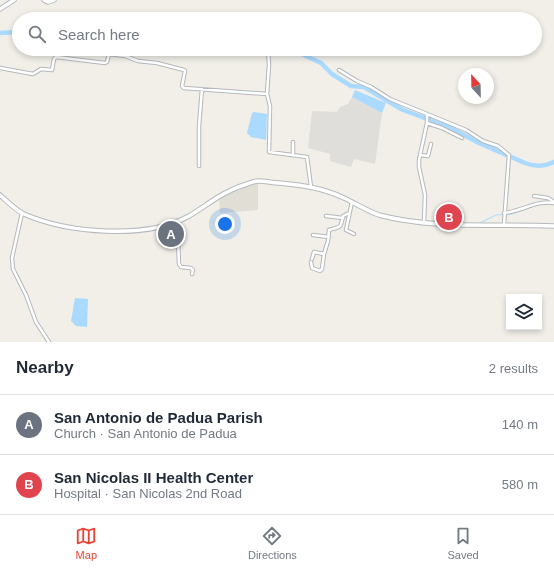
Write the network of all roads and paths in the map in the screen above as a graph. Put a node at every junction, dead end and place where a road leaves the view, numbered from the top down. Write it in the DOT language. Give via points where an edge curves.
graph roads {
  1 [pos="14,0"];
  2 [pos="44,0"];
  3 [pos="54,0"];
  4 [pos="0,9"];
  5 [pos="108,56"];
  6 [pos="125,56"];
  7 [pos="268,56"];
  8 [pos="0,68"];
  9 [pos="339,70"];
  10 [pos="202,89"];
  11 [pos="267,94"];
  12 [pos="427,115"];
  13 [pos="427,122"];
  14 [pos="462,138"];
  15 [pos="293,142"];
  16 [pos="431,144"];
  17 [pos="293,155"];
  18 [pos="420,155"];
  19 [pos="199,166"];
  20 [pos="311,187"];
  21 [pos="0,195"];
  22 [pos="534,196"];
  23 [pos="352,202"];
  24 [pos="554,203"];
  25 [pos="22,213"];
  26 [pos="349,213"];
  27 [pos="504,215"];
  28 [pos="326,216"];
  29 [pos="343,218"];
  30 [pos="424,222"];
  31 [pos="173,223"];
  32 [pos="504,224"];
  33 [pos="554,226"];
  34 [pos="354,234"];
  35 [pos="313,235"];
  36 [pos="329,237"];
  37 [pos="324,254"];
  38 [pos="192,274"];
  39 [pos="49,342"];
  1 -- 4 [label="street"];
  2 -- 3 [label="street"];
  5 -- 8 [label="street" via="105,63 56,57 52,70 41,69 33,74"];
  6 -- 10 [label="street" via="184,70 182,87"];
  7 -- 11 [label="street"];
  9 -- 12 [label="street" via="390,99"];
  10 -- 11 [label="street"];
  10 -- 19 [label="street"];
  11 -- 17 [label="street" via="270,106 269,152"];
  12 -- 13 [label="street"];
  12 -- 27 [label="street" via="466,130 483,141 498,146 509,155"];
  13 -- 14 [label="street"];
  13 -- 18 [label="street"];
  15 -- 17 [label="street"];
  16 -- 18 [label="street" via="428,156"];
  17 -- 20 [label="street" via="307,157"];
  18 -- 30 [label="street" via="419,167 425,195"];
  20 -- 23 [label="street"];
  20 -- 31 [label="street" via="258,181 219,196 188,217"];
  21 -- 25 [label="street"];
  22 -- 24 [label="street" via="548,198"];
  23 -- 26 [label="street"];
  23 -- 30 [label="street" via="378,214"];
  24 -- 27 [label="street" via="539,202"];
  25 -- 31 [label="street" via="56,225 101,231 150,229"];
  25 -- 39 [label="street" via="12,258 13,269 36,322"];
  26 -- 29 [label="street"];
  26 -- 34 [label="street" via="346,230"];
  27 -- 32 [label="street"];
  28 -- 29 [label="street"];
  29 -- 36 [label="street" via="338,228 329,230"];
  30 -- 32 [label="street" via="447,225"];
  31 -- 38 [label="street" via="178,239 179,264 181,267 191,268"];
  32 -- 33 [label="street"];
  35 -- 36 [label="street"];
  36 -- 37 [label="street"];
  37 -- 37 [label="street" via="314,252 312,268 320,271 322,269"];
}
